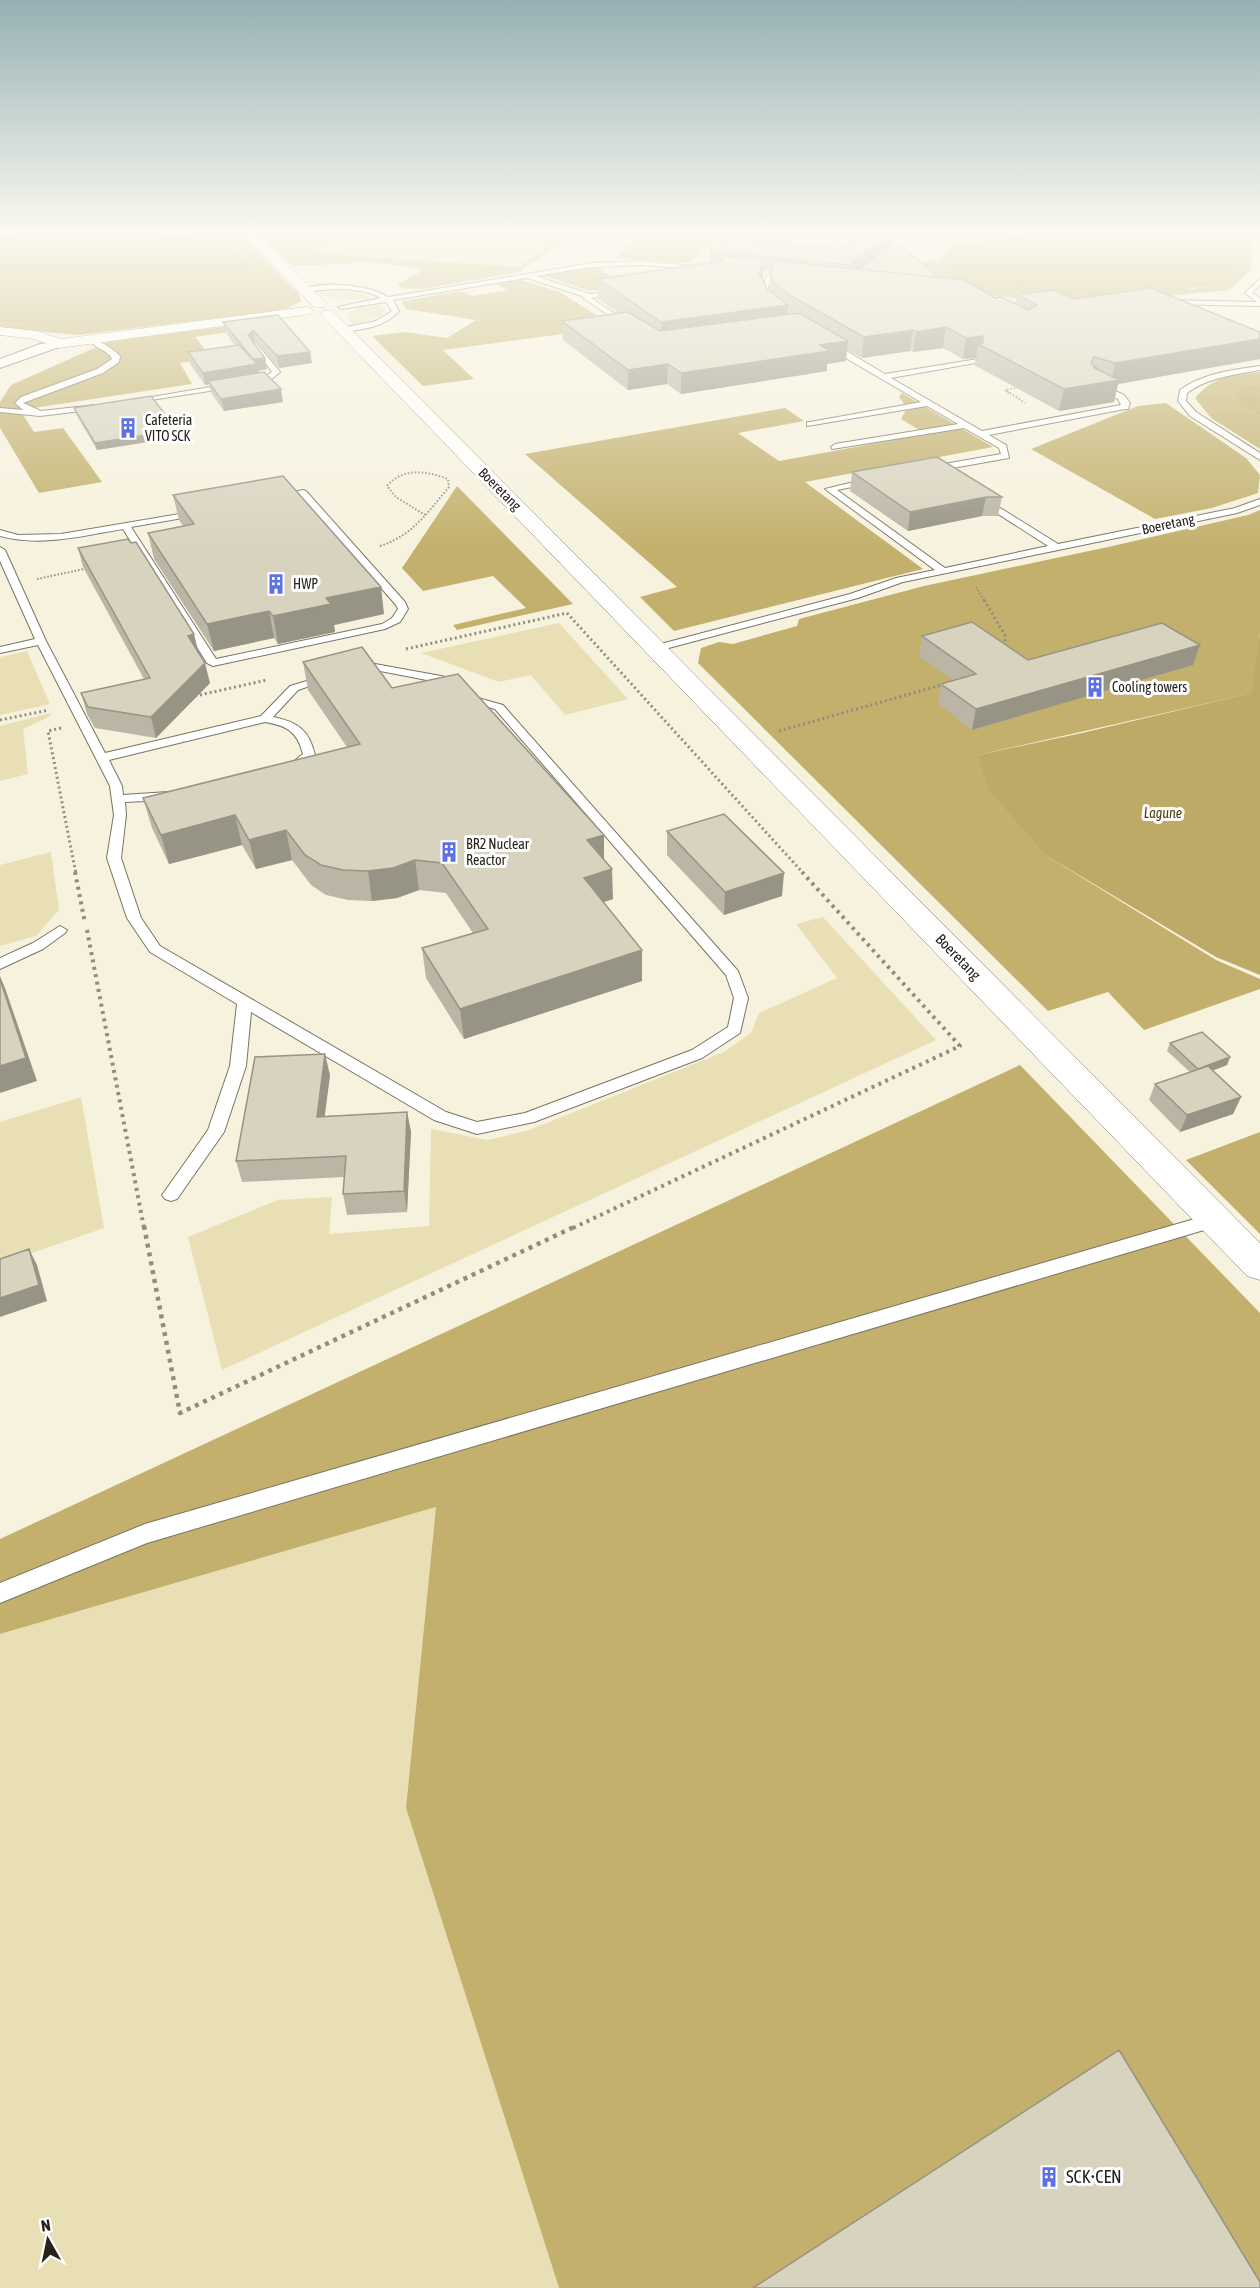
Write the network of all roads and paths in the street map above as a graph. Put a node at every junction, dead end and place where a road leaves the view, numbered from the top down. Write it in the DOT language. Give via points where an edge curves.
graph roads {
  1 [pos="44,338"];
  2 [pos="100,338"];
  3 [pos="356,338"];
  4 [pos="91,339"];
  5 [pos="818,339"];
  6 [pos="59,344"];
  7 [pos="255,345"];
  8 [pos="975,361"];
  9 [pos="0,364"];
  10 [pos="1260,368"];
  11 [pos="0,372"];
  12 [pos="883,377"];
  13 [pos="1092,382"];
  14 [pos="127,402"];
  15 [pos="929,404"];
  16 [pos="103,405"];
  17 [pos="0,410"];
  18 [pos="35,413"];
  19 [pos="810,424"];
  20 [pos="965,425"];
  21 [pos="982,434"];
  22 [pos="835,447"];
  23 [pos="1260,458"];
  24 [pos="919,468"];
  25 [pos="935,469"];
  26 [pos="945,475"];
  27 [pos="887,478"];
  28 [pos="973,493"];
  29 [pos="268,499"];
  30 [pos="1260,502"];
  31 [pos="211,510"];
  32 [pos="425,515"];
  33 [pos="125,525"];
  34 [pos="0,532"];
  35 [pos="1057,548"];
  36 [pos="0,550"];
  37 [pos="355,551"];
  38 [pos="84,569"];
  39 [pos="948,571"];
  40 [pos="0,578"];
  41 [pos="14,580"];
  42 [pos="41,641"];
  43 [pos="657,648"];
  44 [pos="406,649"];
  45 [pos="0,650"];
  46 [pos="1004,657"];
  47 [pos="267,680"];
  48 [pos="948,683"];
  49 [pos="187,698"];
  50 [pos="74,704"];
  51 [pos="265,719"];
  52 [pos="0,720"];
  53 [pos="83,723"];
  54 [pos="746,740"];
  55 [pos="101,758"];
  56 [pos="276,774"];
  57 [pos="179,796"];
  58 [pos="117,799"];
  59 [pos="60,930"];
  60 [pos="0,964"];
  61 [pos="245,1002"];
  62 [pos="171,1195"];
  63 [pos="1215,1220"];
  64 [pos="1260,1266"];
  65 [pos="0,1593"];
  1 -- 6 [label="street"];
  2 -- 4 [label="street"];
  3 -- 43 [label="street, Boeretang"];
  4 -- 6 [label="street"];
  4 -- 18 [label="lane" via="116,356 116,360 21,401 21,406"];
  5 -- 12 [label="lane"];
  6 -- 9 [label="lane"];
  6 -- 11 [label="lane"];
  7 -- 14 [label="lane" via="276,372 265,380"];
  8 -- 12 [label="lane"];
  10 -- 23 [label="lane" via="1200,380 1183,392 1182,401 1193,414"];
  12 -- 15 [label="lane"];
  13 -- 21 [label="lane" via="1121,397 1125,407"];
  15 -- 19 [label="lane"];
  15 -- 20 [label="lane"];
  16 -- 18 [label="lane"];
  17 -- 18 [label="lane"];
  20 -- 21 [label="lane"];
  20 -- 22 [label="lane"];
  21 -- 25 [label="lane" via="1003,447 1006,456"];
  24 -- 25 [label="lane"];
  25 -- 26 [label="lane"];
  27 -- 39 [label="lane" via="830,489"];
  28 -- 35 [label="lane"];
  29 -- 37 [label="lane" via="303,493"];
  30 -- 35 [label="lane, Boeretang"];
  31 -- 33 [label="lane"];
  32 -- 32 [label="path" via="449,487 448,479 420,471 392,479 387,486 396,497"];
  32 -- 37 [label="path" via="405,538"];
  33 -- 34 [label="lane" via="40,539"];
  33 -- 37 [label="lane" via="213,663 385,626 396,620 403,609 401,604"];
  35 -- 39 [label="lane, Boeretang"];
  36 -- 41 [label="lane"];
  38 -- 41 [label="path"];
  39 -- 43 [label="lane, Boeretang" via="882,585 854,596"];
  39 -- 46 [label="path" via="978,589 1005,635"];
  40 -- 41 [label="lane"];
  41 -- 42 [label="lane"];
  42 -- 45 [label="lane"];
  42 -- 50 [label="lane"];
  43 -- 54 [label="street, Boeretang"];
  44 -- 53 [label="path" via="567,613 960,1046 180,1413 48,731"];
  47 -- 49 [label="path"];
  48 -- 54 [label="path"];
  50 -- 52 [label="path"];
  50 -- 53 [label="lane"];
  51 -- 55 [label="lane"];
  51 -- 56 [label="lane" via="289,724 305,737 309,755 286,772"];
  51 -- 61 [label="lane" via="294,688 375,667 441,679 456,695 499,707 734,974 741,998 735,1029 697,1054 528,1118 477,1128 440,1116"];
  53 -- 55 [label="lane"];
  54 -- 63 [label="street, Boeretang"];
  55 -- 58 [label="lane" via="116,786"];
  57 -- 58 [label="lane"];
  58 -- 61 [label="lane" via="120,815 114,858 134,918 155,949"];
  59 -- 60 [label="lane" via="38,946"];
  61 -- 62 [label="lane" via="238,1066 216,1132"];
  63 -- 64 [label="street, Boeretang"];
  63 -- 65 [label="lane" via="146,1534"];
}
